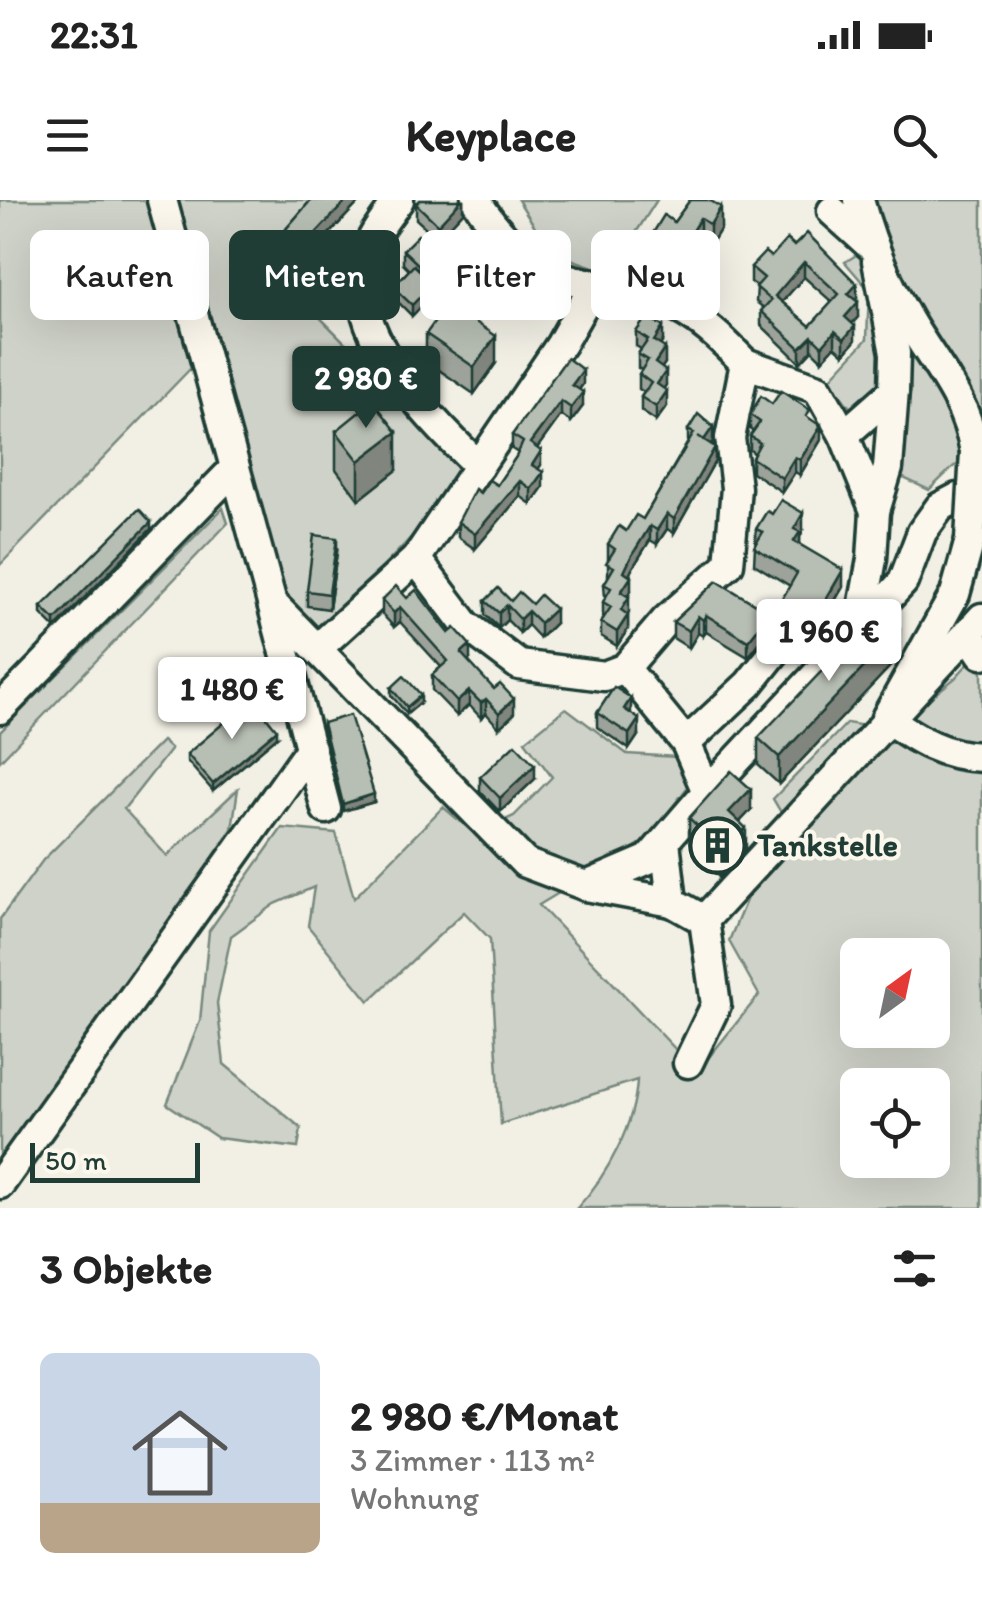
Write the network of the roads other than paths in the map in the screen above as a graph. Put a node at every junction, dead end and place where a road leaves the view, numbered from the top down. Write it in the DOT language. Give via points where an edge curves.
graph roads {
  1 [pos="162,200"];
  2 [pos="400,200"];
  3 [pos="476,200"];
  4 [pos="858,200"];
  5 [pos="832,211"];
  6 [pos="875,254"];
  7 [pos="591,283"];
  8 [pos="591,291"];
  9 [pos="700,320"];
  10 [pos="745,363"];
  11 [pos="894,391"];
  12 [pos="844,435"];
  13 [pos="479,466"];
  14 [pos="234,468"];
  15 [pos="982,500"];
  16 [pos="875,511"];
  17 [pos="416,559"];
  18 [pos="272,603"];
  19 [pos="860,624"];
  20 [pos="977,635"];
  21 [pos="319,647"];
  22 [pos="778,649"];
  23 [pos="625,668"];
  24 [pos="0,709"];
  25 [pos="886,718"];
  26 [pos="686,743"];
  27 [pos="311,748"];
  28 [pos="982,756"];
  29 [pos="707,792"];
  30 [pos="326,809"];
  31 [pos="665,840"];
  32 [pos="586,886"];
  33 [pos="672,902"];
  34 [pos="704,920"];
  35 [pos="688,1063"];
  36 [pos="0,1184"];
  1 -- 14 [label="lane"];
  2 -- 13 [label="lane" via="364,260 377,348"];
  3 -- 7 [label="lane" via="514,247 551,274"];
  4 -- 6 [label="lane"];
  5 -- 6 [label="lane"];
  6 -- 11 [label="lane" via="895,353"];
  6 -- 25 [label="lane, bridge" via="910,323 958,394 974,452 970,540 954,594"];
  8 -- 13 [label="lane"];
  9 -- 10 [label="lane"];
  10 -- 12 [label="lane" via="818,389"];
  10 -- 23 [label="lane" via="730,438 736,488 729,564"];
  11 -- 12 [label="lane"];
  11 -- 16 [label="lane" via="888,468"];
  12 -- 16 [label="lane"];
  13 -- 17 [label="lane"];
  14 -- 18 [label="lane"];
  14 -- 24 [label="lane"];
  15 -- 19 [label="lane" via="957,498 940,507 902,582"];
  16 -- 19 [label="lane"];
  17 -- 21 [label="lane"];
  17 -- 23 [label="lane" via="466,625 518,665 604,676"];
  18 -- 21 [label="lane"];
  18 -- 27 [label="lane"];
  19 -- 29 [label="lane"];
  20 -- 25 [label="lane"];
  21 -- 32 [label="lane" via="525,863"];
  22 -- 26 [label="lane"];
  23 -- 26 [label="lane"];
  25 -- 28 [label="lane" via="925,744 956,756"];
  25 -- 34 [label="lane"];
  26 -- 29 [label="lane"];
  27 -- 30 [label="lane"];
  27 -- 36 [label="lane"];
  29 -- 31 [label="lane"];
  31 -- 32 [label="lane" via="650,859"];
  31 -- 33 [label="lane"];
  32 -- 33 [label="lane"];
  33 -- 34 [label="lane"];
  34 -- 35 [label="lane" via="716,1006"];
}
